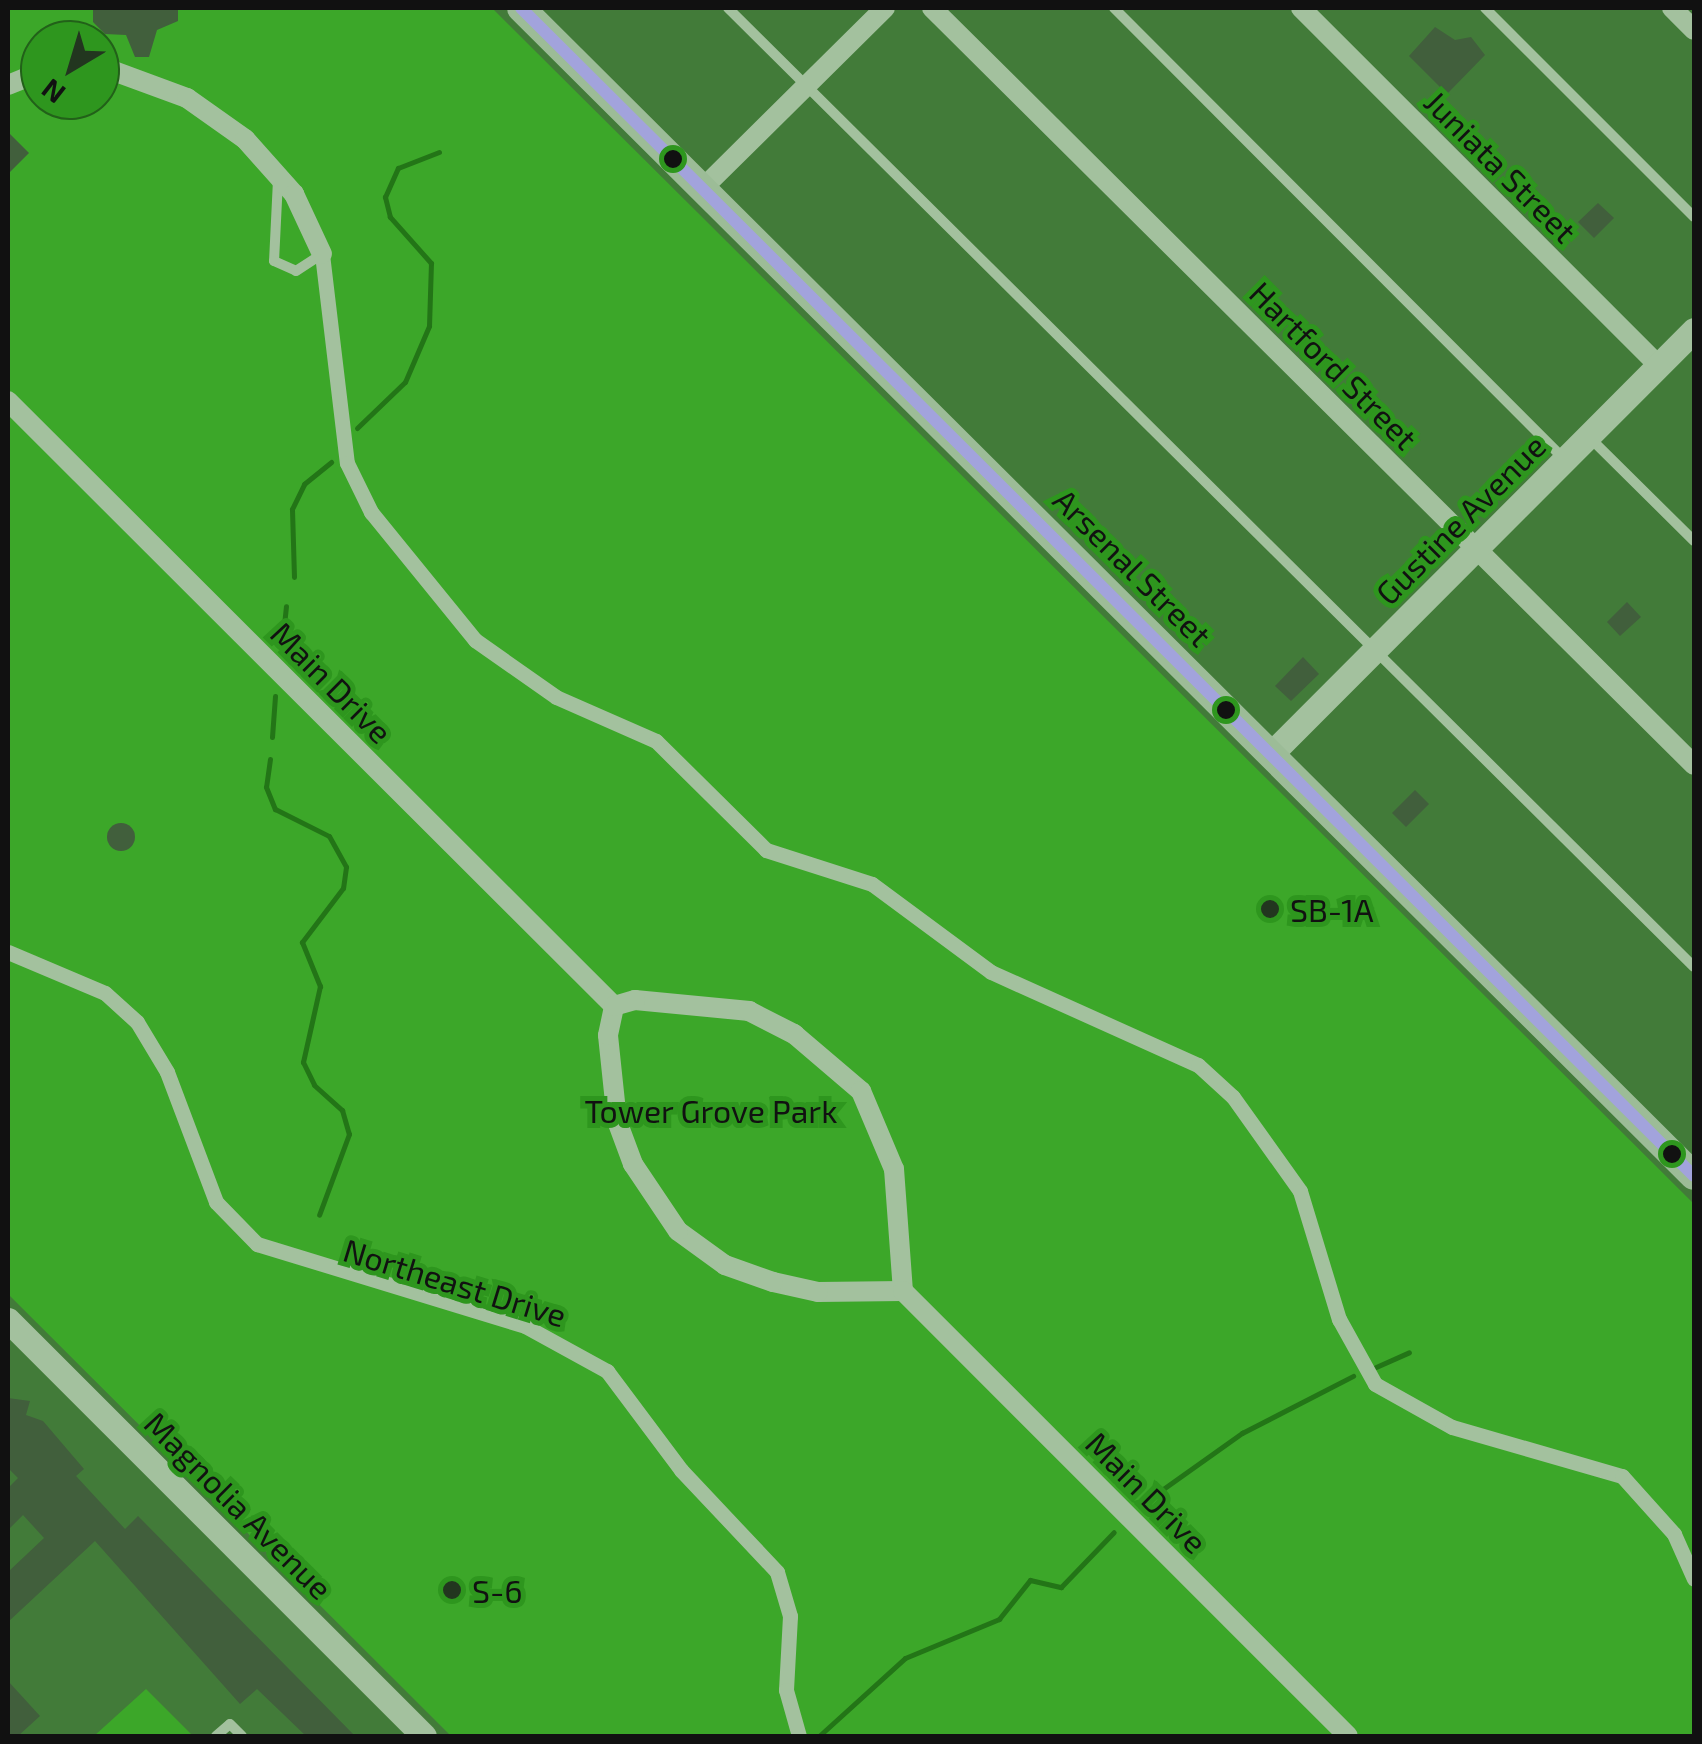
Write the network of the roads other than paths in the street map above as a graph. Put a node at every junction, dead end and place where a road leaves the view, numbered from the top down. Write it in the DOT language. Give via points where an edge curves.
graph roads {
  1 [pos="521,8"];
  2 [pos="728,8"];
  3 [pos="885,8"];
  4 [pos="932,8"];
  5 [pos="1114,8"];
  6 [pos="1300,8"];
  7 [pos="1485,8"];
  8 [pos="1672,8"];
  9 [pos="1694,30"];
  10 [pos="120,73"];
  11 [pos="806,86"];
  12 [pos="278,174"];
  13 [pos="703,188"];
  14 [pos="1694,216"];
  15 [pos="322,254"];
  16 [pos="1694,330"];
  17 [pos="1659,366"];
  18 [pos="8,401"];
  19 [pos="1588,436"];
  20 [pos="1565,460"];
  21 [pos="1694,542"];
  22 [pos="1476,548"];
  23 [pos="1376,649"];
  24 [pos="1271,754"];
  25 [pos="1694,765"];
  26 [pos="8,952"];
  27 [pos="1694,967"];
  28 [pos="614,1006"];
  29 [pos="1694,1176"];
  30 [pos="903,1291"];
  31 [pos="8,1320"];
  32 [pos="1694,1579"];
  33 [pos="412,1732"];
  34 [pos="216,1736"];
  35 [pos="242,1736"];
  36 [pos="798,1736"];
  37 [pos="1348,1736"];
  1 -- 13 [label="main road, Arsenal Street"];
  2 -- 11 [label="lane"];
  3 -- 11 [label="street"];
  4 -- 22 [label="street, Hartford Street"];
  5 -- 20 [label="lane"];
  6 -- 17 [label="street, Juniata Street"];
  7 -- 14 [label="lane"];
  8 -- 9 [label="street"];
  10 -- 12 [label="street" via="187,98"];
  11 -- 13 [label="street"];
  11 -- 23 [label="lane"];
  12 -- 15 [label="street"];
  12 -- 15 [label="lane" via="274,261 296,271"];
  13 -- 24 [label="main road, Arsenal Street"];
  15 -- 32 [label="street" via="347,464 371,512 475,640 556,698 656,741 766,850 872,884 991,972 1198,1066 1233,1097 1300,1191 1339,1319 1375,1384 1452,1427 1622,1476 1674,1534"];
  16 -- 17 [label="street, Gustine Avenue"];
  17 -- 19 [label="street, Gustine Avenue"];
  18 -- 28 [label="street, Main Drive"];
  19 -- 20 [label="street, Gustine Avenue"];
  19 -- 21 [label="lane"];
  20 -- 22 [label="street, Gustine Avenue"];
  22 -- 23 [label="street, Gustine Avenue"];
  22 -- 25 [label="street, Hartford Street"];
  23 -- 24 [label="street, Gustine Avenue"];
  23 -- 27 [label="lane"];
  24 -- 29 [label="main road, Arsenal Street"];
  26 -- 36 [label="street, Northeast Drive" via="106,993 137,1022 166,1072 216,1202 257,1244 525,1326 607,1371 681,1470 777,1572 790,1616 786,1690"];
  28 -- 30 [label="street" via="697,1002 749,1012 832,1061 861,1090 894,1169"];
  28 -- 30 [label="street" via="608,1035 617,1121 633,1164 678,1231 725,1264 773,1282 818,1292"];
  30 -- 37 [label="street, Main Drive"];
  31 -- 33 [label="street, Magnolia Avenue"];
  34 -- 35 [label="lane" via="230,1724"];
}
